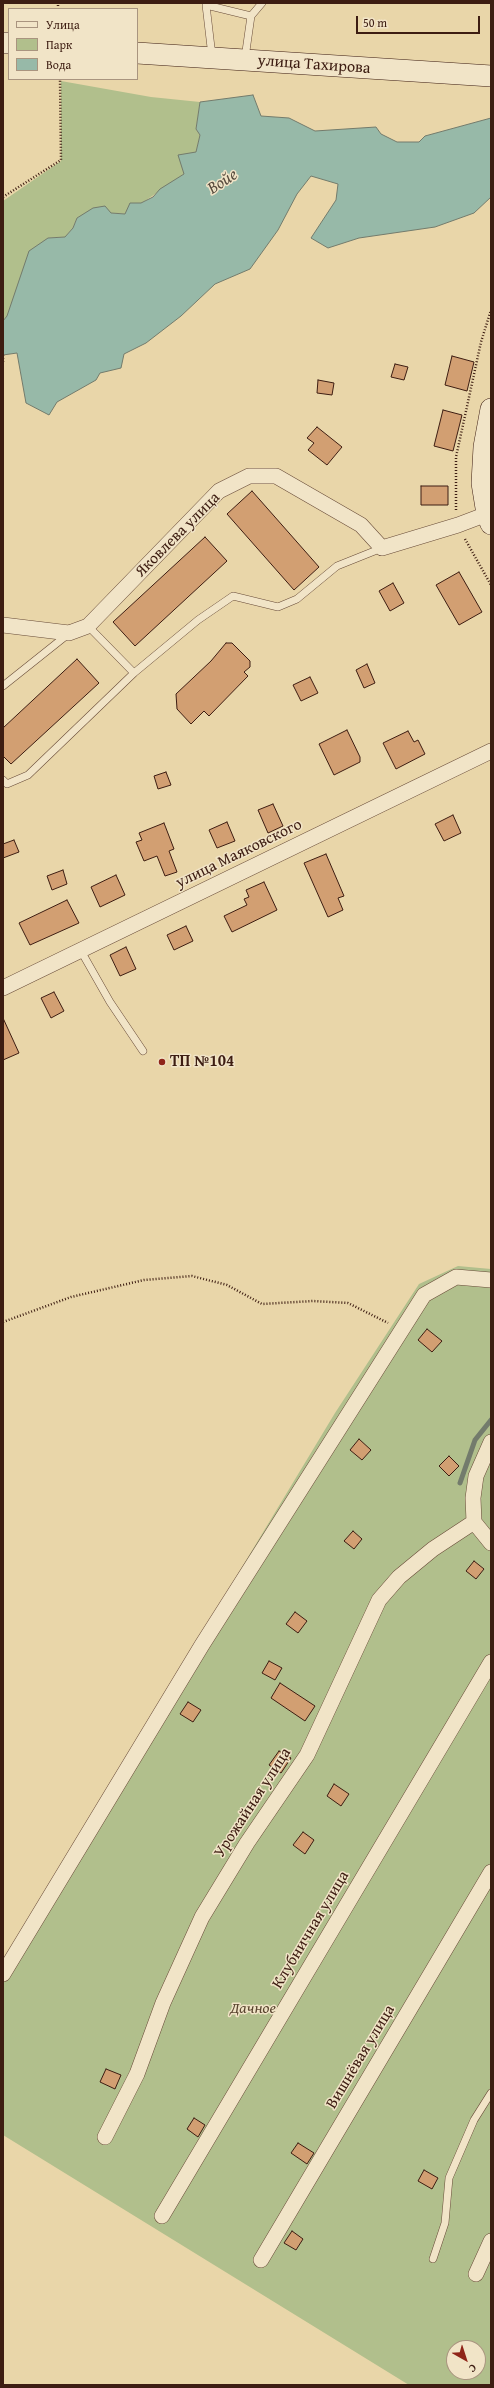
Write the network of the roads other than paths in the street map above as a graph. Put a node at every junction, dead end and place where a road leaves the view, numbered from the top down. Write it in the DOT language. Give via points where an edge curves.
graph roads {
  1 [pos="262,3"];
  2 [pos="251,16"];
  3 [pos="138,53"];
  4 [pos="212,58"];
  5 [pos="244,60"];
  6 [pos="491,76"];
  7 [pos="491,409"];
  8 [pos="489,519"];
  9 [pos="382,548"];
  10 [pos="3,625"];
  11 [pos="88,626"];
  12 [pos="69,633"];
  13 [pos="134,673"];
  14 [pos="3,686"];
  15 [pos="491,751"];
  16 [pos="3,780"];
  17 [pos="81,951"];
  18 [pos="3,988"];
  19 [pos="143,1051"];
  20 [pos="491,1280"];
  21 [pos="491,1442"];
  22 [pos="474,1522"];
  23 [pos="491,1543"];
  24 [pos="491,1662"];
  25 [pos="491,1872"];
  26 [pos="3,1974"];
  27 [pos="491,2094"];
  28 [pos="105,2137"];
  29 [pos="162,2216"];
  30 [pos="491,2241"];
  31 [pos="433,2259"];
  32 [pos="261,2260"];
  33 [pos="476,2274"];
  1 -- 2 [label="lane"];
  2 -- 4 [label="lane" via="206,5"];
  2 -- 5 [label="lane"];
  3 -- 4 [label="main road, улица Тахирова"];
  4 -- 5 [label="main road, улица Тахирова"];
  5 -- 6 [label="main road, улица Тахирова"];
  7 -- 8 [label="main road" via="484,447 482,483"];
  8 -- 9 [label="street" via="458,525"];
  9 -- 11 [label="street, Яковлева улица" via="361,525 276,476 249,476 219,491"];
  9 -- 13 [label="lane" via="338,566 298,599 278,607 233,596 198,620"];
  10 -- 12 [label="street, Яковлева улица"];
  11 -- 12 [label="street, Яковлева улица"];
  11 -- 13 [label="lane"];
  12 -- 14 [label="lane"];
  13 -- 16 [label="lane" via="28,775 7,784"];
  15 -- 17 [label="street, улица Маяковского"];
  17 -- 18 [label="street, улица Маяковского"];
  17 -- 19 [label="lane" via="110,1002"];
  20 -- 26 [label="street" via="456,1277 424,1295 202,1645"];
  21 -- 22 [label="street" via="476,1476 473,1498"];
  22 -- 23 [label="street"];
  22 -- 28 [label="street, Урожайная улица" via="427,1554 399,1577 379,1600 307,1755 247,1843 202,1917 163,2003 138,2074"];
  24 -- 29 [label="street, Клубничная улица"];
  25 -- 32 [label="street, Вишнёвая улица"];
  27 -- 31 [label="lane" via="474,2120 449,2178 445,2223"];
  30 -- 33 [label="street"];
}
